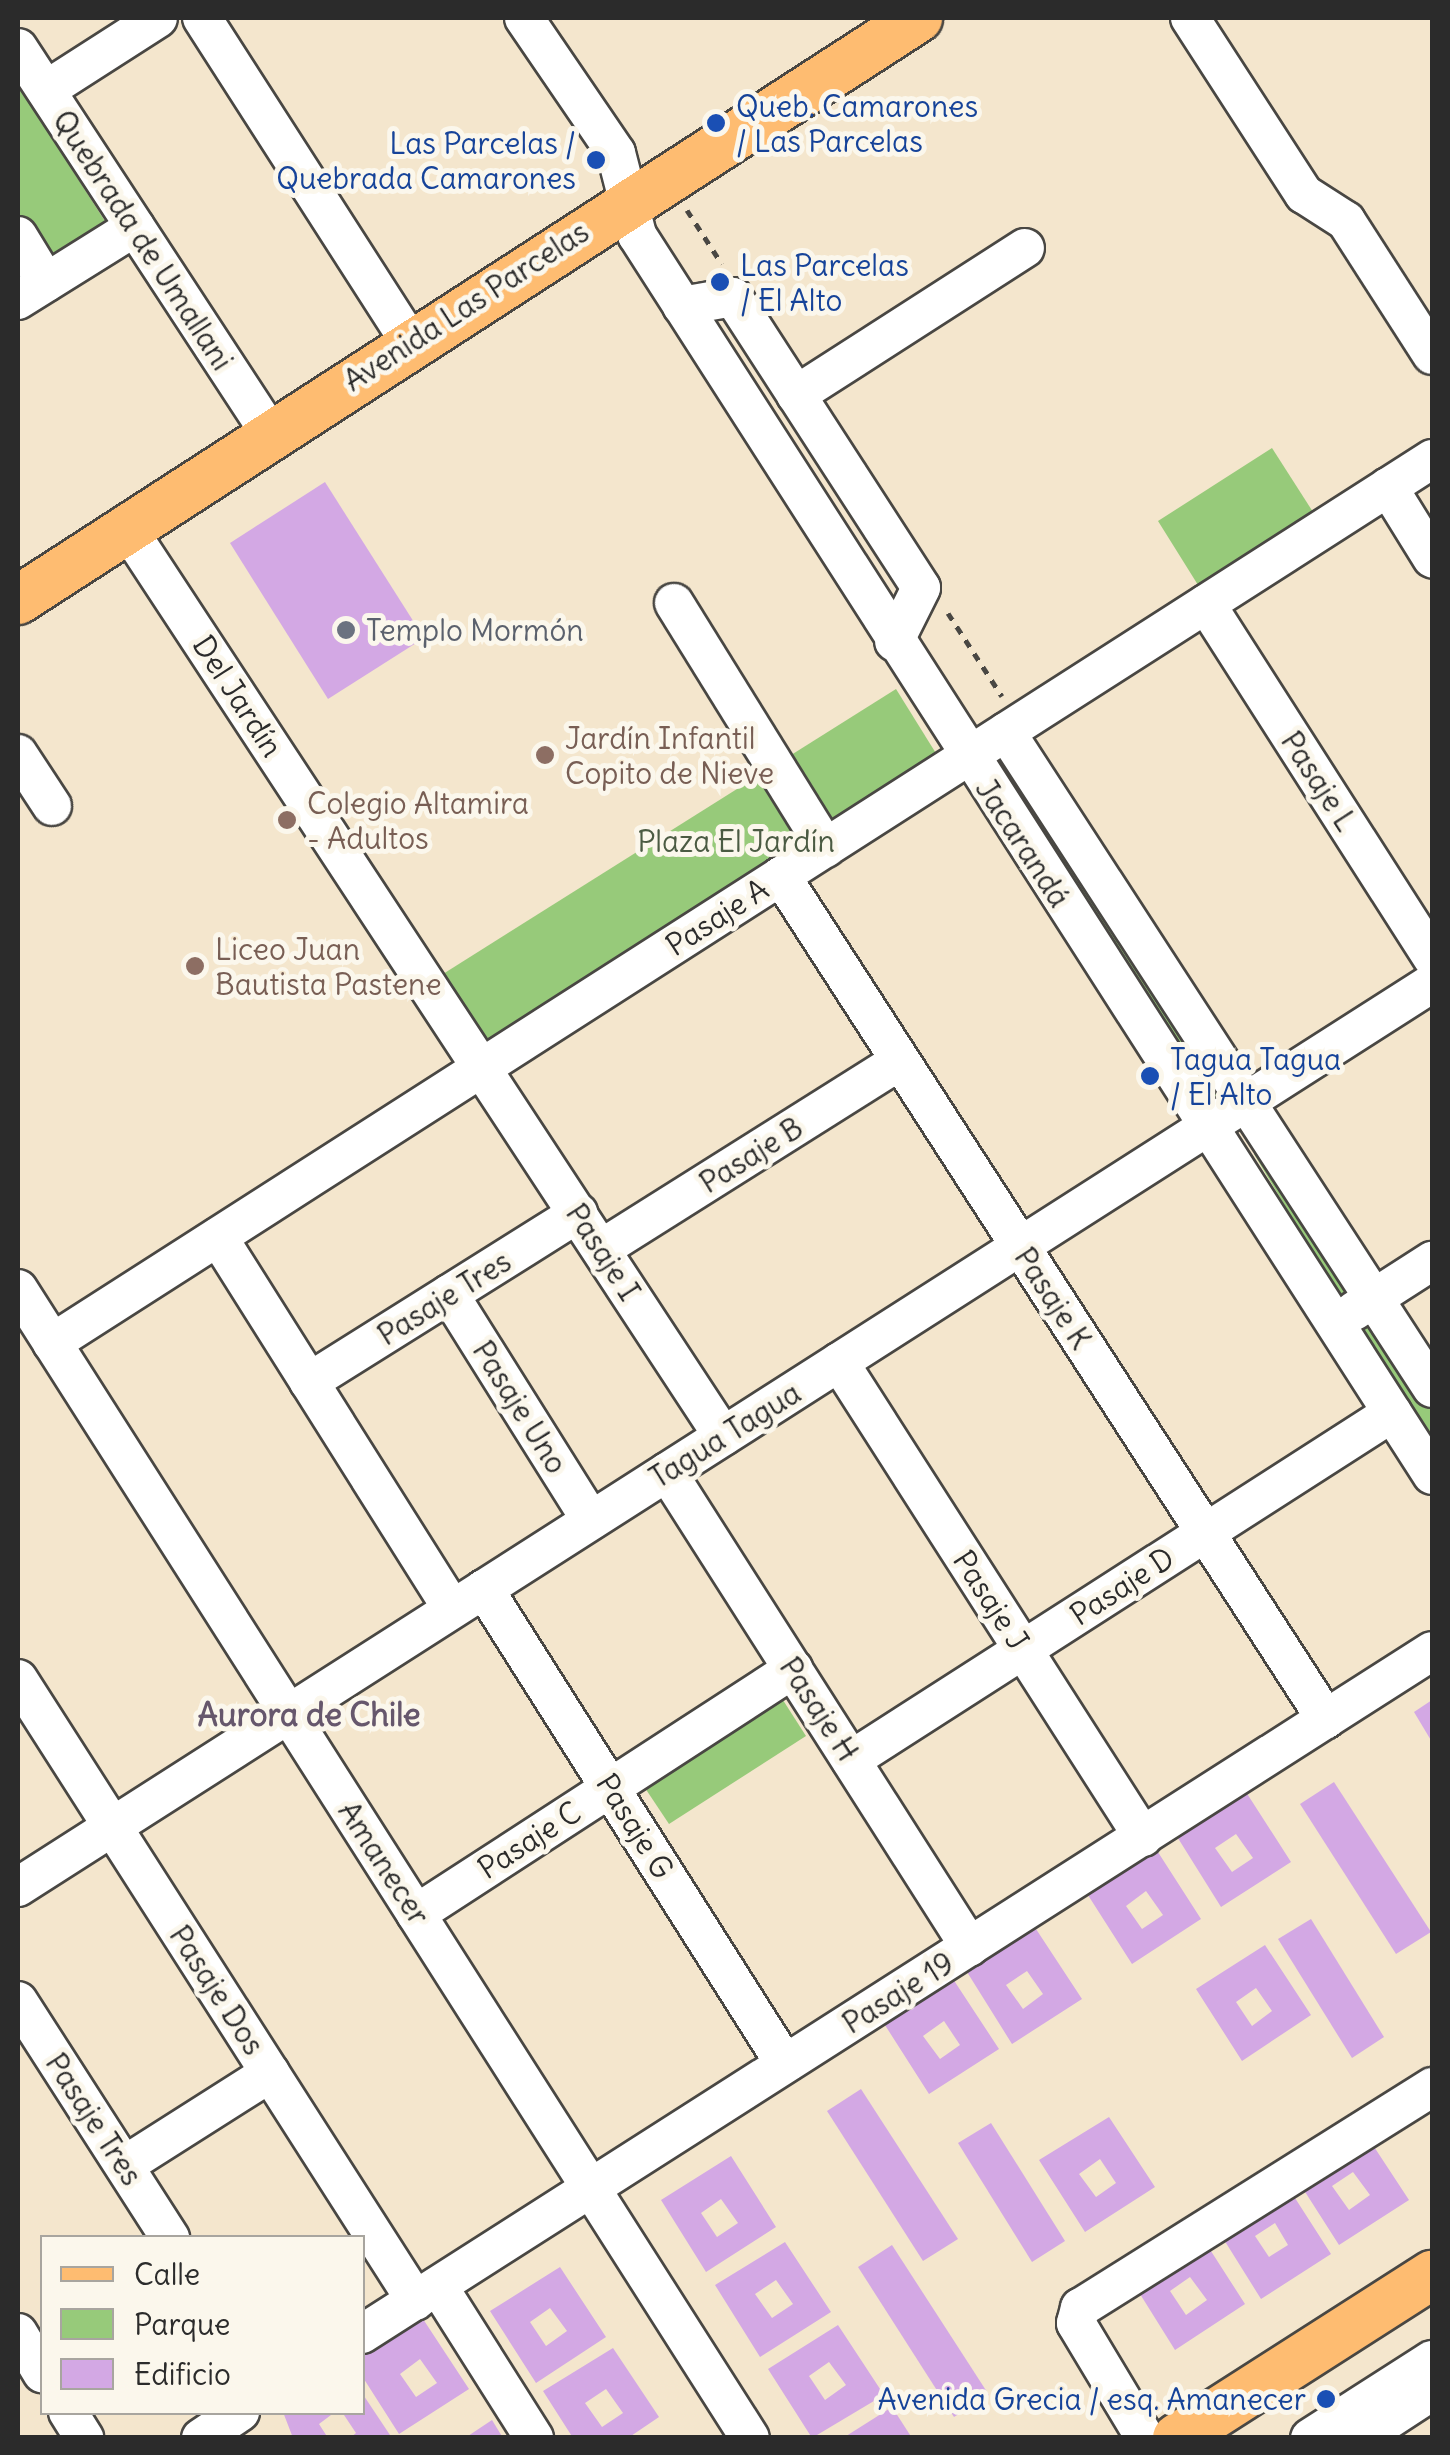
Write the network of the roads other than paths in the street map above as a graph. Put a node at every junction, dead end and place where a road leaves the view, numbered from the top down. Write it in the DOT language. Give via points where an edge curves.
graph roads {
  1 [pos="158,18"];
  2 [pos="202,18"];
  3 [pos="524,18"];
  4 [pos="918,18"];
  5 [pos="1190,18"];
  6 [pos="18,48"];
  7 [pos="46,90"];
  8 [pos="629,202"];
  9 [pos="135,227"];
  10 [pos="18,236"];
  11 [pos="1026,248"];
  12 [pos="32,291"];
  13 [pos="682,306"];
  14 [pos="410,342"];
  15 [pos="1432,355"];
  16 [pos="796,395"];
  17 [pos="269,432"];
  18 [pos="1432,459"];
  19 [pos="1388,487"];
  20 [pos="125,525"];
  21 [pos="1432,558"];
  22 [pos="18,600"];
  23 [pos="674,603"];
  24 [pos="1206,604"];
  25 [pos="894,642"];
  26 [pos="1006,732"];
  27 [pos="18,754"];
  28 [pos="966,757"];
  29 [pos="52,806"];
  30 [pos="826,848"];
  31 [pos="781,876"];
  32 [pos="1432,958"];
  33 [pos="1432,983"];
  34 [pos="900,1061"];
  35 [pos="483,1067"];
  36 [pos="1246,1102"];
  37 [pos="1210,1126"];
  38 [pos="578,1214"];
  39 [pos="218,1237"];
  40 [pos="1020,1246"];
  41 [pos="601,1249"];
  42 [pos="1432,1260"];
  43 [pos="19,1293"];
  44 [pos="449,1294"];
  45 [pos="1374,1298"];
  46 [pos="1335,1324"];
  47 [pos="52,1343"];
  48 [pos="839,1362"];
  49 [pos="309,1382"];
  50 [pos="1432,1388"];
  51 [pos="1392,1413"];
  52 [pos="723,1436"];
  53 [pos="667,1472"];
  54 [pos="1432,1475"];
  55 [pos="591,1520"];
  56 [pos="1205,1532"];
  57 [pos="484,1589"];
  58 [pos="452,1609"];
  59 [pos="1023,1650"];
  60 [pos="1432,1651"];
  61 [pos="793,1669"];
  62 [pos="18,1679"];
  63 [pos="288,1714"];
  64 [pos="1326,1719"];
  65 [pos="851,1760"];
  66 [pos="610,1788"];
  67 [pos="112,1827"];
  68 [pos="1143,1838"];
  69 [pos="18,1887"];
  70 [pos="416,1914"];
  71 [pos="970,1947"];
  72 [pos="18,2001"];
  73 [pos="785,2064"];
  74 [pos="270,2073"];
  75 [pos="1432,2086"];
  76 [pos="125,2165"];
  77 [pos="590,2187"];
  78 [pos="168,2235"];
  79 [pos="1432,2275"];
  80 [pos="427,2293"];
  81 [pos="365,2332"];
  82 [pos="18,2334"];
  83 [pos="1432,2360"];
  84 [pos="40,2370"];
  85 [pos="1432,2391"];
  86 [pos="70,2415"];
  87 [pos="236,2415"];
  88 [pos="84,2438"];
  89 [pos="201,2438"];
  90 [pos="534,2438"];
  91 [pos="750,2438"];
  92 [pos="1145,2438"];
  93 [pos="1177,2438"];
  94 [pos="1310,2438"];
  95 [pos="1360,2438"];
  1 -- 7 [label="street"];
  2 -- 14 [label="street"];
  3 -- 8 [label="street, Jacarandá" via="616,152"];
  4 -- 8 [label="main road, Avenida Las Parcelas"];
  5 -- 15 [label="street" via="1304,194 1346,221"];
  6 -- 7 [label="street, Quebrada de Umallani"];
  7 -- 9 [label="street, Quebrada de Umallani"];
  8 -- 13 [label="street, Jacarandá" via="637,235"];
  8 -- 14 [label="main road, Avenida Las Parcelas"];
  9 -- 12 [label="street"];
  9 -- 17 [label="street, Quebrada de Umallani"];
  10 -- 12 [label="street"];
  11 -- 16 [label="street"];
  13 -- 16 [label="street" via="734,297"];
  13 -- 25 [label="street, Jacarandá"];
  14 -- 17 [label="main road, Avenida Las Parcelas"];
  16 -- 25 [label="street" via="920,588"];
  17 -- 20 [label="main road, Avenida Las Parcelas"];
  18 -- 19 [label="street, Pasaje A"];
  19 -- 21 [label="street"];
  19 -- 24 [label="street, Pasaje A"];
  20 -- 22 [label="main road, Avenida Las Parcelas"];
  20 -- 35 [label="street, Del Jardín"];
  23 -- 30 [label="street"];
  24 -- 26 [label="street, Pasaje A"];
  24 -- 32 [label="street, Pasaje L"];
  25 -- 28 [label="street, Jacarandá"];
  26 -- 28 [label="street, Pasaje A"];
  26 -- 36 [label="street"];
  27 -- 29 [label="street"];
  28 -- 30 [label="street, Pasaje A"];
  28 -- 37 [label="street, Jacarandá"];
  30 -- 31 [label="street, Pasaje A"];
  31 -- 34 [label="street, Pasaje K"];
  31 -- 35 [label="street, Pasaje A"];
  33 -- 36 [label="street, Tagua Tagua"];
  34 -- 40 [label="street, Pasaje K"];
  34 -- 41 [label="street, Pasaje B"];
  35 -- 38 [label="street, Pasaje I"];
  35 -- 39 [label="street, Pasaje A"];
  36 -- 37 [label="street, Tagua Tagua"];
  36 -- 45 [label="street"];
  37 -- 40 [label="street, Tagua Tagua"];
  37 -- 46 [label="street, Jacarandá"];
  38 -- 41 [label="street, Pasaje I"];
  38 -- 44 [label="street, Pasaje Tres"];
  39 -- 47 [label="street, Pasaje A"];
  39 -- 49 [label="street"];
  40 -- 48 [label="street, Tagua Tagua"];
  40 -- 56 [label="street, Pasaje K"];
  41 -- 52 [label="street, Pasaje I"];
  42 -- 45 [label="street"];
  43 -- 47 [label="street, Amanecer"];
  44 -- 49 [label="street, Pasaje Tres"];
  44 -- 55 [label="street, Pasaje Uno"];
  45 -- 46 [label="street"];
  45 -- 50 [label="street"];
  46 -- 51 [label="street, Jacarandá"];
  47 -- 63 [label="street, Amanecer"];
  48 -- 52 [label="street, Tagua Tagua"];
  48 -- 59 [label="street, Pasaje J"];
  49 -- 58 [label="street"];
  51 -- 54 [label="street, Jacarandá"];
  51 -- 56 [label="street, Pasaje D"];
  52 -- 53 [label="street, Tagua Tagua"];
  53 -- 55 [label="street, Tagua Tagua"];
  53 -- 61 [label="street, Pasaje H"];
  55 -- 57 [label="street, Tagua Tagua"];
  56 -- 59 [label="street, Pasaje D"];
  56 -- 64 [label="street, Pasaje K"];
  57 -- 58 [label="street, Tagua Tagua"];
  57 -- 66 [label="street, Pasaje G"];
  58 -- 63 [label="street, Tagua Tagua"];
  59 -- 65 [label="street, Pasaje D"];
  59 -- 68 [label="street, Pasaje J"];
  60 -- 64 [label="street, Pasaje 19"];
  61 -- 65 [label="street, Pasaje H"];
  61 -- 66 [label="street, Pasaje C"];
  62 -- 67 [label="street, Pasaje Dos"];
  63 -- 67 [label="street, Tagua Tagua"];
  63 -- 70 [label="street, Amanecer"];
  64 -- 68 [label="street, Pasaje 19"];
  65 -- 71 [label="street, Pasaje H"];
  66 -- 70 [label="street, Pasaje C"];
  66 -- 73 [label="street, Pasaje G"];
  67 -- 69 [label="street, Tagua Tagua"];
  67 -- 74 [label="street, Pasaje Dos"];
  68 -- 71 [label="street, Pasaje 19"];
  70 -- 77 [label="street, Amanecer"];
  71 -- 73 [label="street, Pasaje 19"];
  72 -- 76 [label="street, Pasaje Tres"];
  73 -- 77 [label="street, Pasaje 19"];
  74 -- 76 [label="street"];
  74 -- 80 [label="street, Pasaje Dos"];
  75 -- 92 [label="street" via="1080,2308 1076,2323"];
  76 -- 78 [label="street, Pasaje Tres"];
  77 -- 80 [label="street, Pasaje 19"];
  77 -- 91 [label="street, Amanecer"];
  79 -- 93 [label="main road"];
  80 -- 81 [label="street, Pasaje 19"];
  80 -- 90 [label="street, Pasaje Dos"];
  82 -- 84 [label="street"];
  83 -- 94 [label="street"];
  85 -- 95 [label="street"];
  86 -- 88 [label="street"];
  87 -- 89 [label="street"];
}
